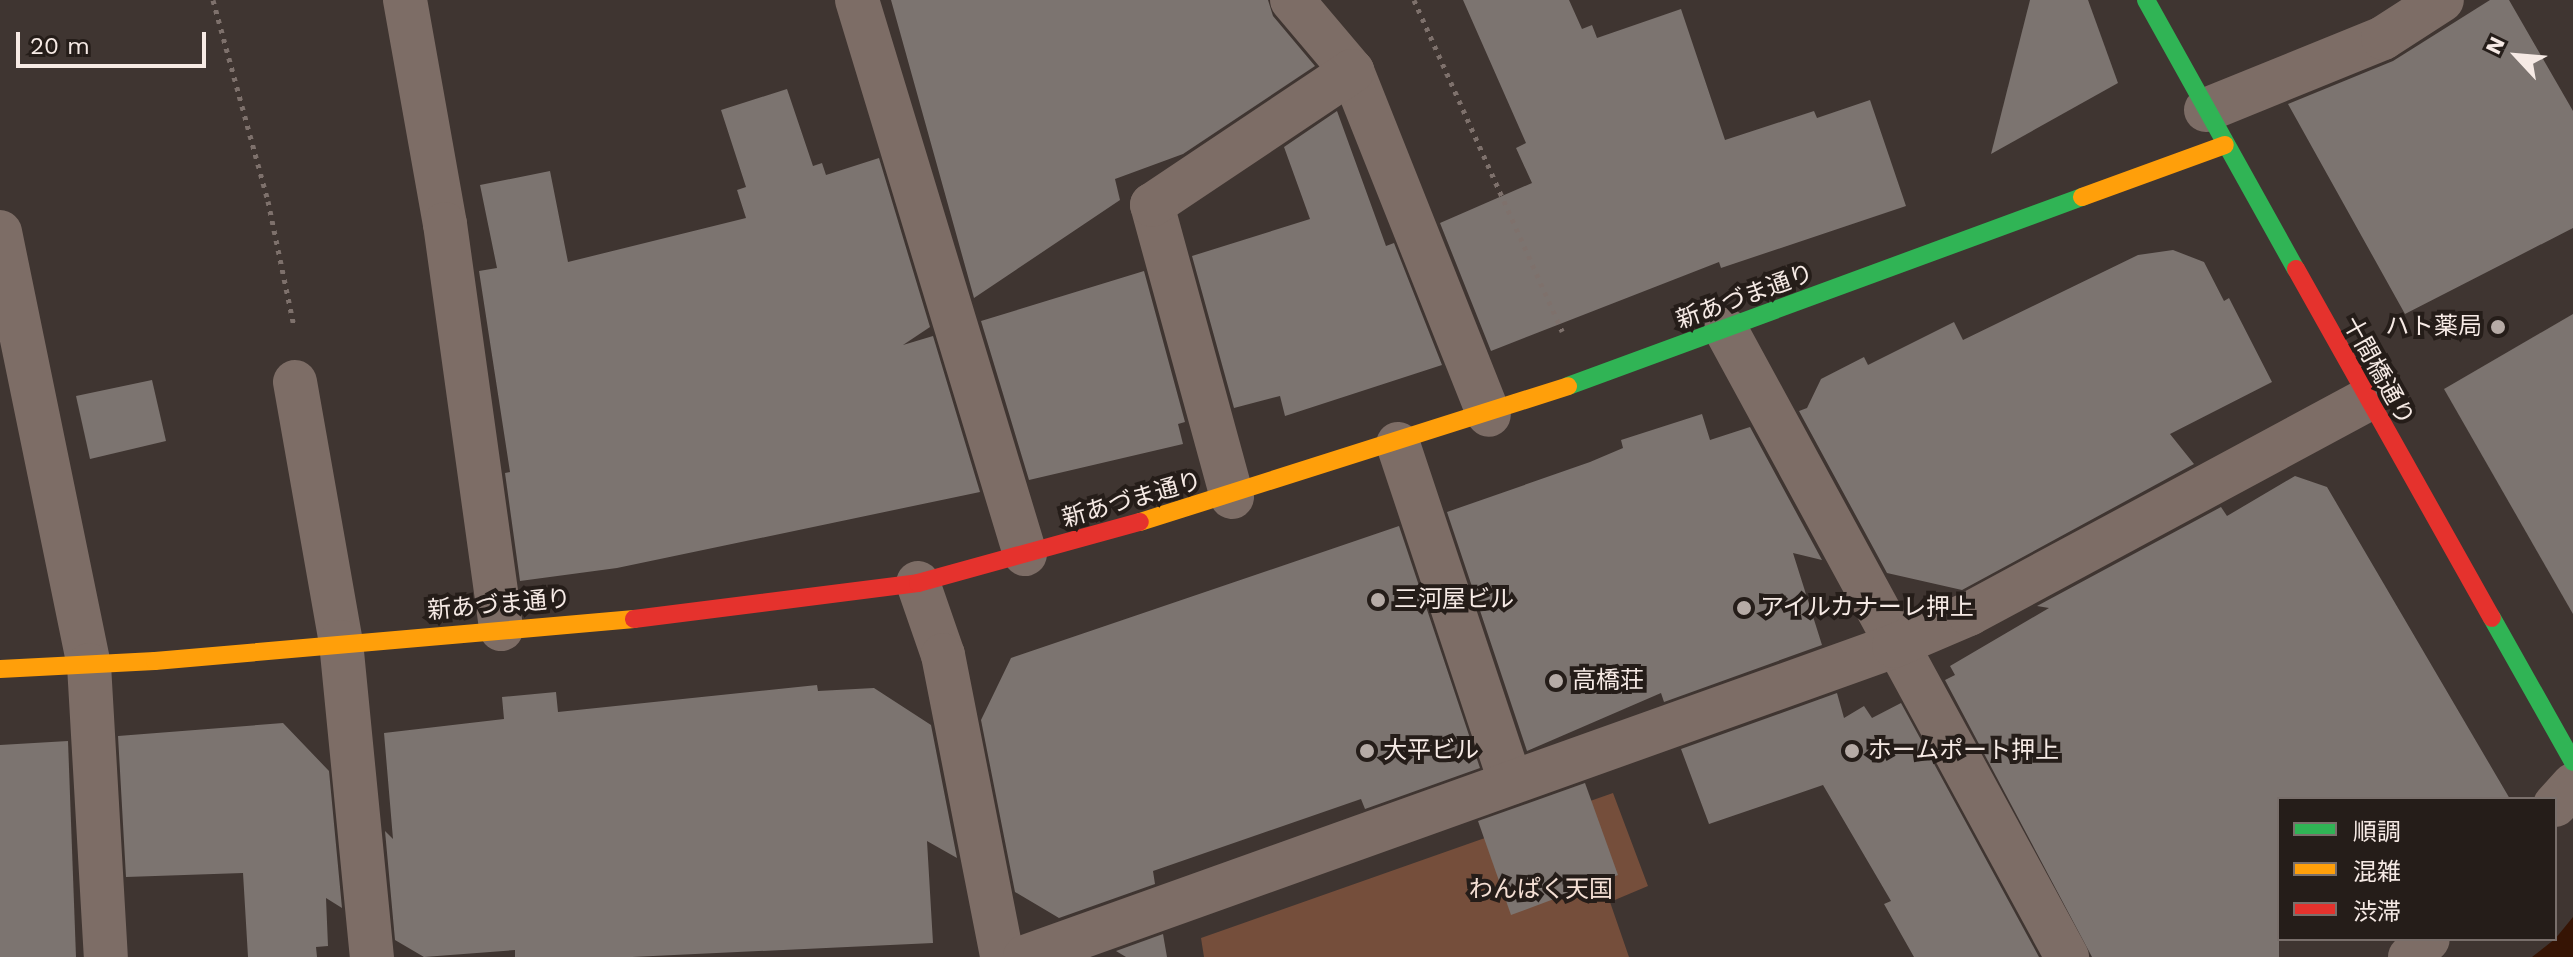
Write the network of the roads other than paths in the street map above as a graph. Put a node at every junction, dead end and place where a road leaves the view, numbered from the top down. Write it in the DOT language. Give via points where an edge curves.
graph roads {
  1 [pos="405,0"];
  2 [pos="857,0"];
  3 [pos="1292,0"];
  4 [pos="2146,0"];
  5 [pos="2442,0"];
  6 [pos="1352,71"];
  7 [pos="2216,127"];
  8 [pos="0,232"];
  9 [pos="1726,330"];
  10 [pos="295,382"];
  11 [pos="2366,400"];
  12 [pos="1489,415"];
  13 [pos="1398,444"];
  14 [pos="1232,497"];
  15 [pos="1025,554"];
  16 [pos="918,583"];
  17 [pos="501,629"];
  18 [pos="341,642"];
  19 [pos="1894,646"];
  20 [pos="89,665"];
  21 [pos="0,669"];
  22 [pos="2573,762"];
  23 [pos="1511,783"];
  24 [pos="2573,785"];
  25 [pos="2557,803"];
  26 [pos="2426,941"];
  27 [pos="106,957"];
  28 [pos="372,957"];
  29 [pos="1002,957"];
  30 [pos="1025,957"];
  31 [pos="2067,957"];
  32 [pos="2410,957"];
  1 -- 17 [label="street" via="445,224"];
  2 -- 15 [label="street"];
  3 -- 6 [label="street"];
  4 -- 7 [label="street, 十間橋通り"];
  5 -- 7 [label="street" via="2383,38"];
  6 -- 12 [label="street"];
  6 -- 14 [label="street" via="1152,205"];
  7 -- 9 [label="street, 新あづま通り"];
  7 -- 11 [label="street, 十間橋通り"];
  8 -- 20 [label="street"];
  9 -- 12 [label="street, 新あづま通り"];
  9 -- 19 [label="street"];
  10 -- 18 [label="street"];
  11 -- 19 [label="street" via="1969,614"];
  11 -- 22 [label="street, 十間橋通り"];
  12 -- 13 [label="street, 新あづま通り"];
  13 -- 14 [label="street, 新あづま通り"];
  13 -- 23 [label="street"];
  14 -- 15 [label="street, 新あづま通り"];
  15 -- 16 [label="street, 新あづま通り"];
  16 -- 17 [label="street, 新あづま通り" via="723,611"];
  16 -- 29 [label="street" via="943,655"];
  17 -- 18 [label="street, 新あづま通り"];
  18 -- 20 [label="street, 新あづま通り"];
  18 -- 28 [label="street"];
  19 -- 23 [label="street"];
  19 -- 31 [label="street"];
  20 -- 21 [label="street, 新あづま通り"];
  20 -- 27 [label="street"];
  23 -- 30 [label="street"];
  24 -- 25 [label="street"];
  26 -- 32 [label="street"];
}
